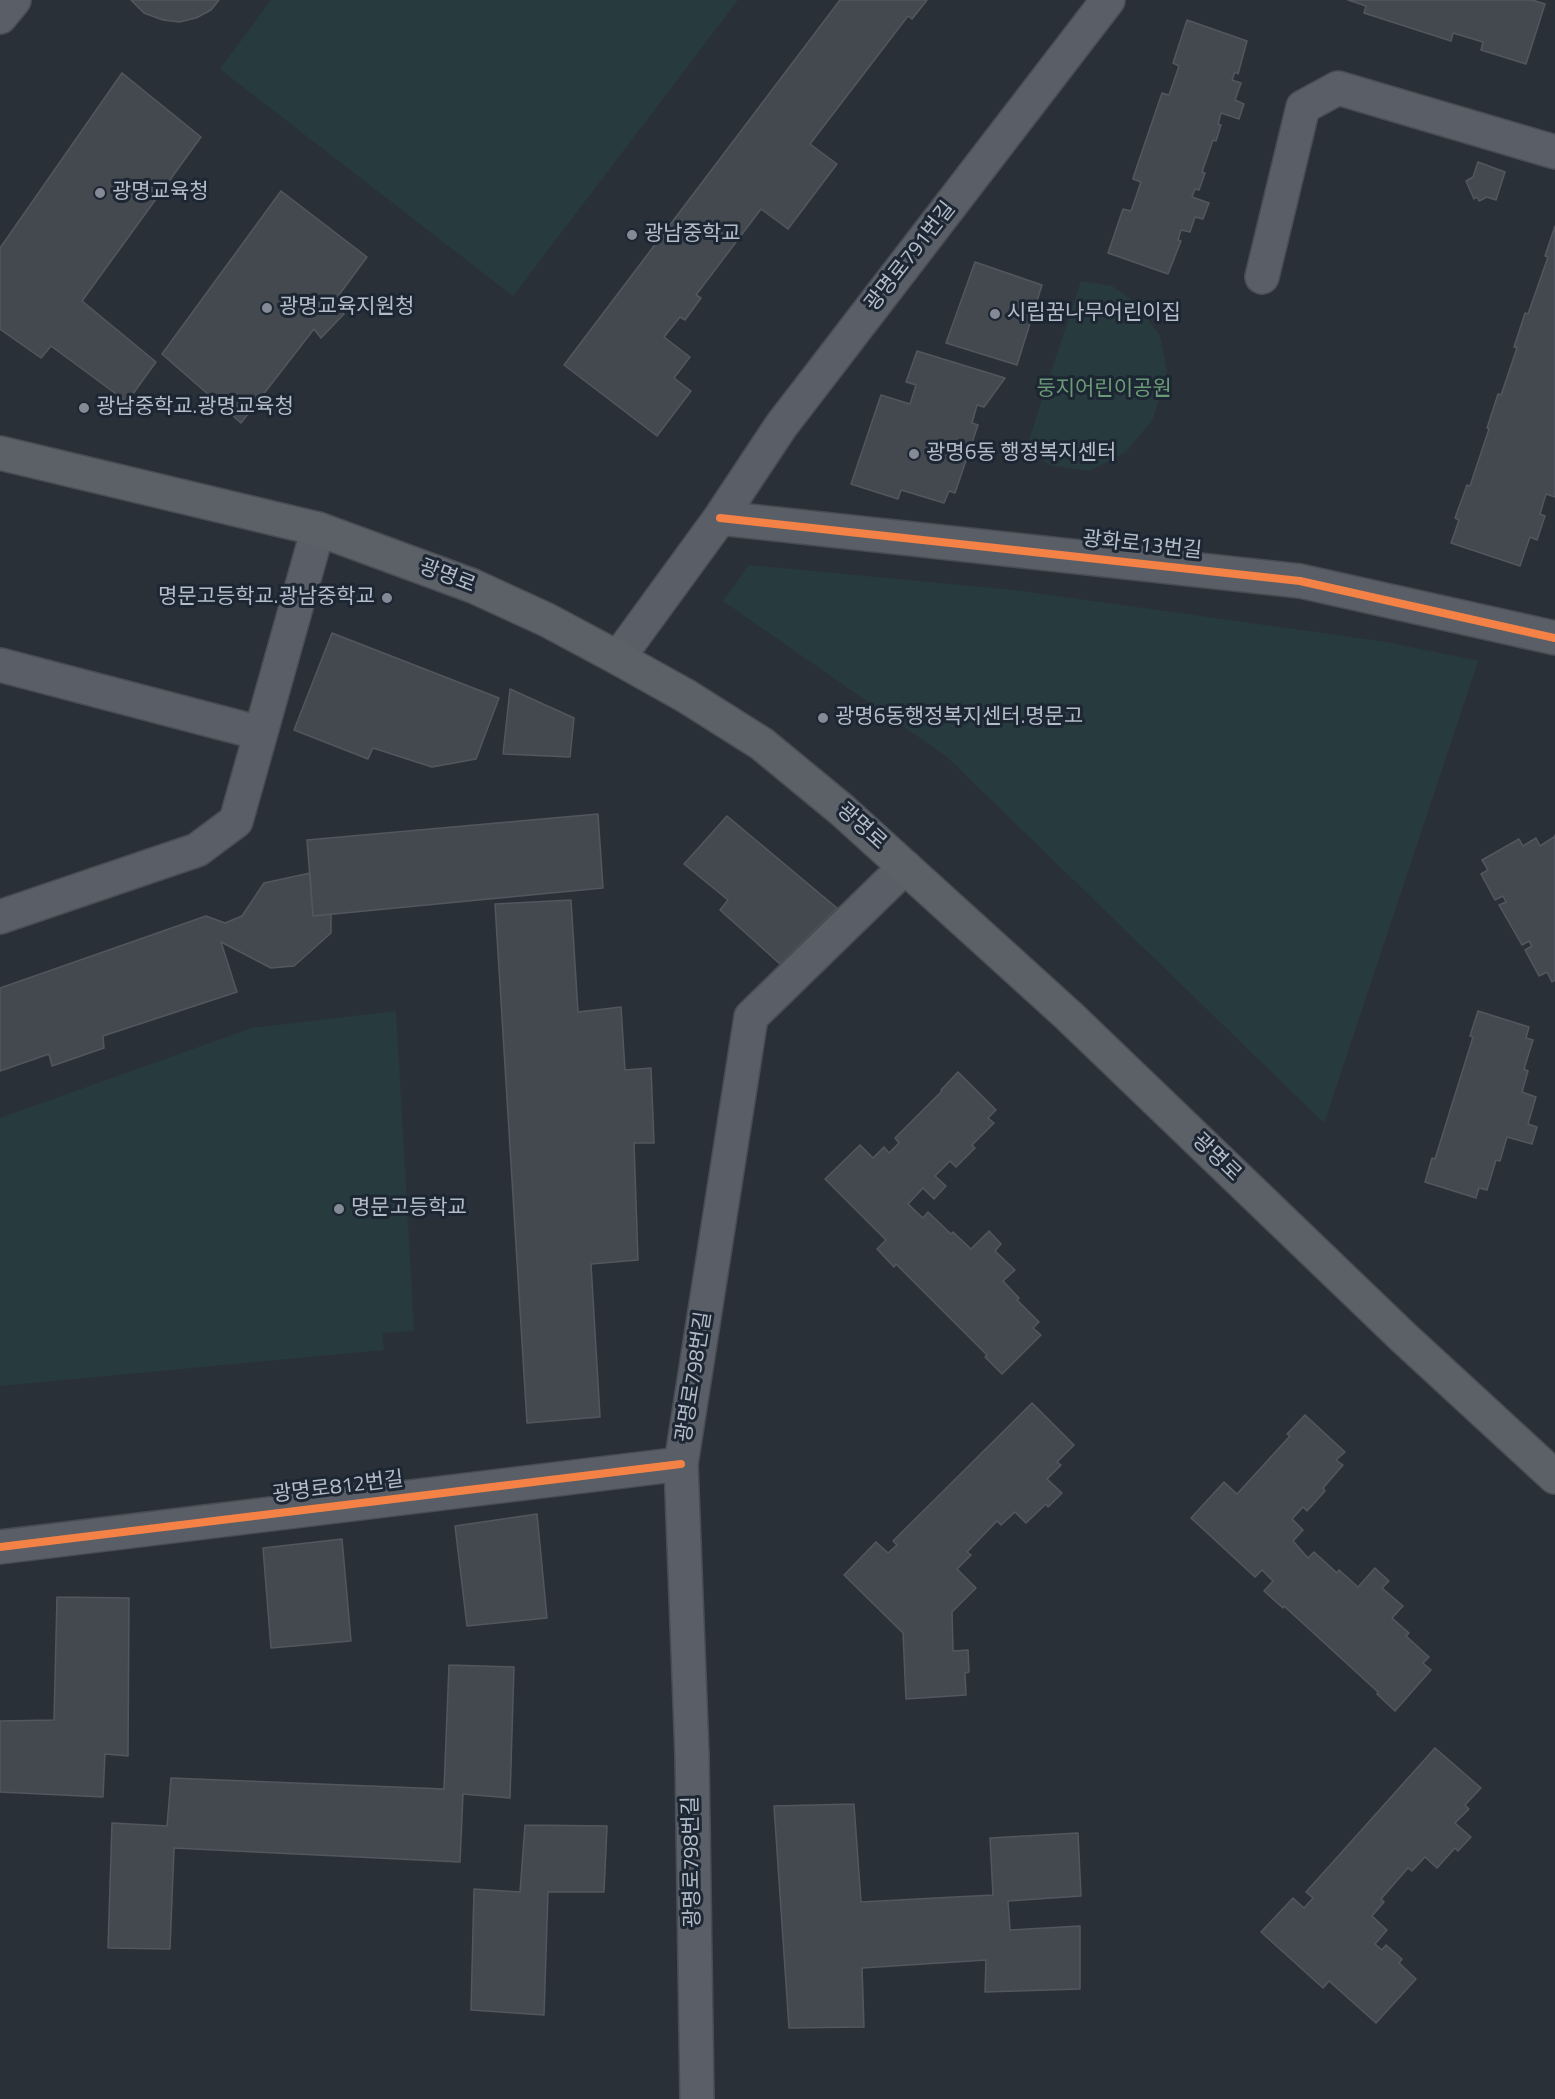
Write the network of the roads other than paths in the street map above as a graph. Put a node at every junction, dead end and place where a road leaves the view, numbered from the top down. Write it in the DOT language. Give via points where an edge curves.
graph roads {
  1 [pos="14,0"];
  2 [pos="1108,0"];
  3 [pos="0,17"];
  4 [pos="1555,152"];
  5 [pos="1262,277"];
  6 [pos="0,453"];
  7 [pos="720,518"];
  8 [pos="318,528"];
  9 [pos="1555,638"];
  10 [pos="618,658"];
  11 [pos="0,664"];
  12 [pos="260,733"];
  13 [pos="905,867"];
  14 [pos="0,917"];
  15 [pos="681,1464"];
  16 [pos="1555,1477"];
  17 [pos="0,1547"];
  18 [pos="697,2099"];
  1 -- 3 [label="street"];
  2 -- 7 [label="street, 광명로791번길" via="781,426"];
  4 -- 5 [label="street" via="1338,88 1303,107"];
  6 -- 8 [label="main road, 광명로"];
  7 -- 9 [label="street, 광화로13번길" via="1300,581"];
  7 -- 10 [label="street, 광명로791번길"];
  8 -- 10 [label="main road, 광명로" via="473,586"];
  8 -- 12 [label="street"];
  10 -- 13 [label="main road, 광명로" via="762,744"];
  11 -- 12 [label="street"];
  12 -- 14 [label="street" via="236,821 197,850"];
  13 -- 15 [label="street, 광명로798번길" via="751,1017"];
  13 -- 16 [label="main road, 광명로" via="1069,1016"];
  15 -- 17 [label="street, 광명로812번길"];
  15 -- 18 [label="street, 광명로798번길" via="692,1755"];
}
